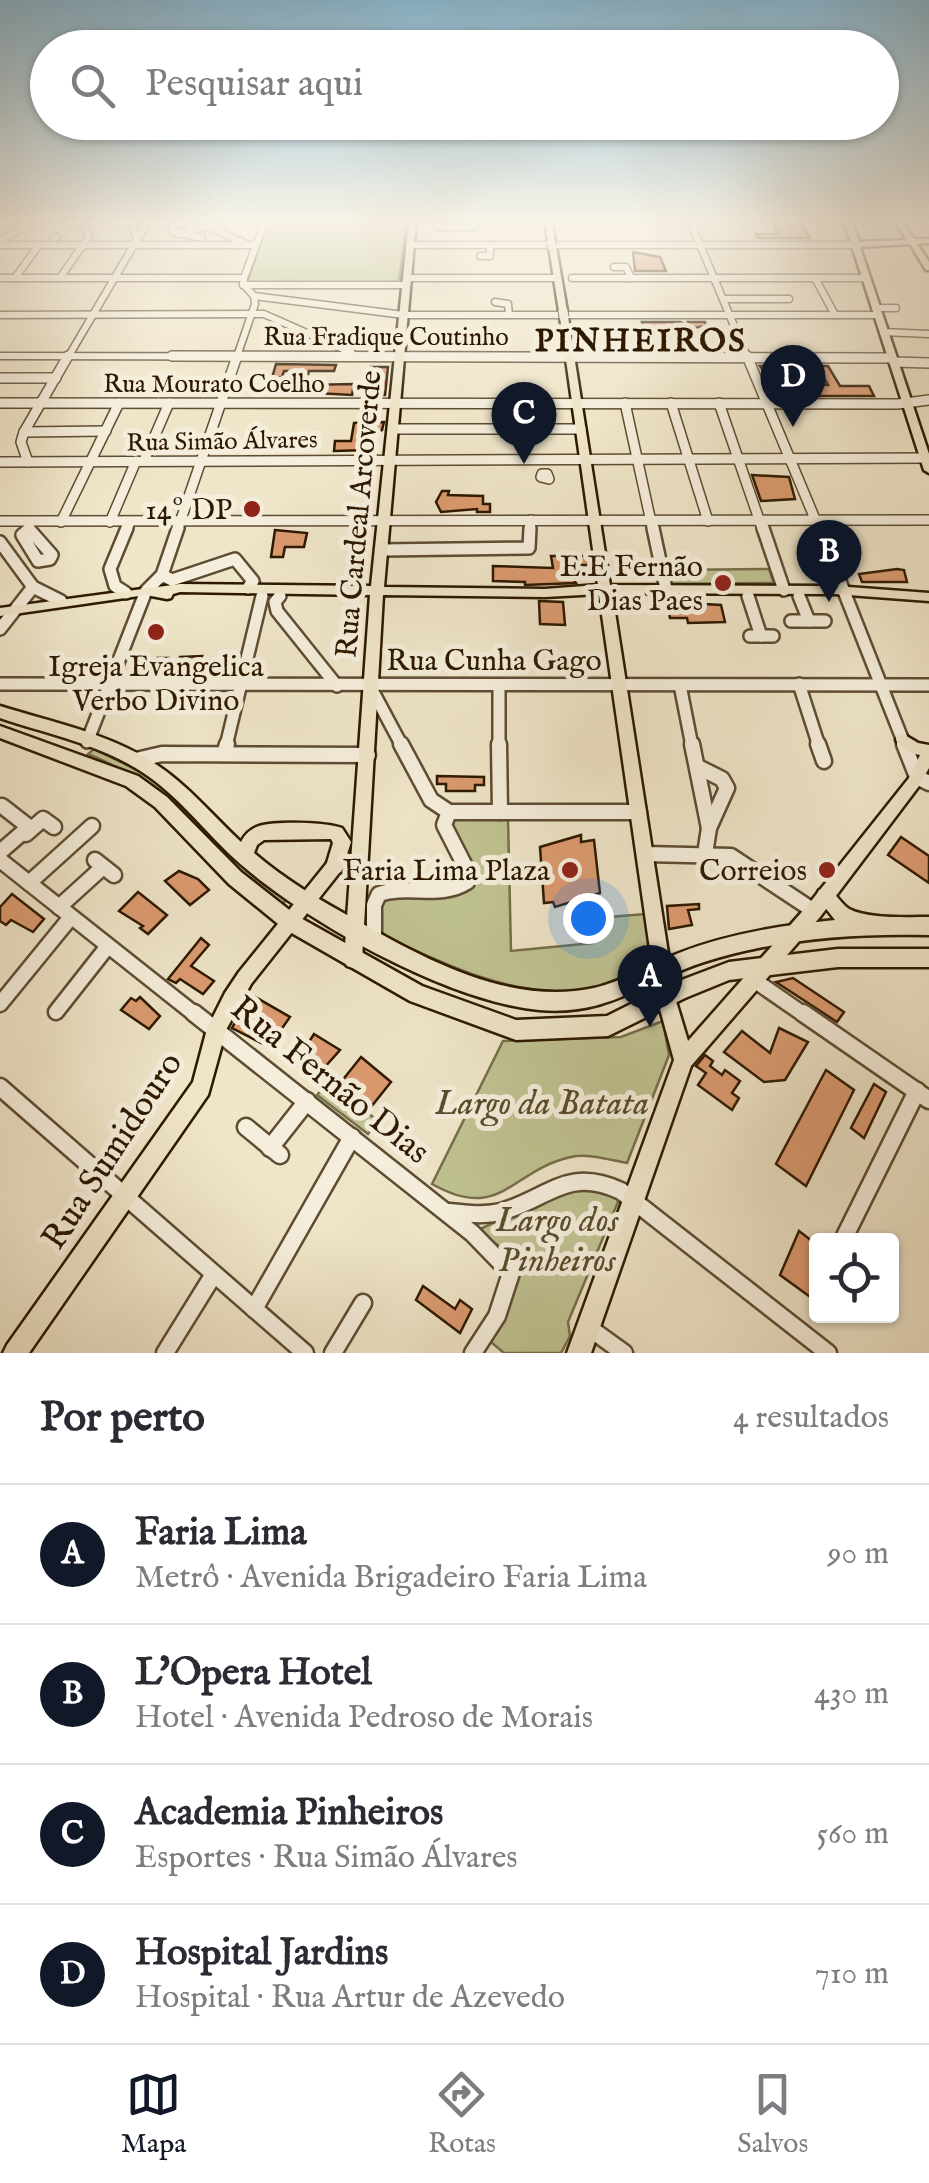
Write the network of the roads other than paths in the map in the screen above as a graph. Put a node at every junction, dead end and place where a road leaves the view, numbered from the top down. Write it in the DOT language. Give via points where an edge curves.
graph roads {
  1 [pos="110,284"];
  2 [pos="245,284"];
  3 [pos="250,284"];
  4 [pos="327,284"];
  5 [pos="408,284"];
  6 [pos="559,284"];
  7 [pos="717,284"];
  8 [pos="782,284"];
  9 [pos="818,284"];
  10 [pos="868,284"];
  11 [pos="256,286"];
  12 [pos="254,298"];
  13 [pos="723,299"];
  14 [pos="790,299"];
  15 [pos="495,302"];
  16 [pos="896,308"];
  17 [pos="876,311"];
  18 [pos="3,314"];
  19 [pos="93,314"];
  20 [pos="252,314"];
  21 [pos="729,314"];
  22 [pos="798,314"];
  23 [pos="404,315"];
  24 [pos="509,315"];
  25 [pos="835,315"];
  26 [pos="0,324"];
  27 [pos="884,332"];
  28 [pos="929,334"];
  29 [pos="0,356"];
  30 [pos="70,356"];
  31 [pos="238,356"];
  32 [pos="358,356"];
  33 [pos="400,356"];
  34 [pos="569,356"];
  35 [pos="746,356"];
  36 [pos="893,360"];
  37 [pos="929,363"];
  38 [pos="0,378"];
  39 [pos="56,378"];
  40 [pos="929,400"];
  41 [pos="907,402"];
  42 [pos="0,403"];
  43 [pos="42,403"];
  44 [pos="118,403"];
  45 [pos="222,403"];
  46 [pos="396,403"];
  47 [pos="577,403"];
  48 [pos="625,403"];
  49 [pos="671,403"];
  50 [pos="719,403"];
  51 [pos="766,403"];
  52 [pos="168,405"];
  53 [pos="393,429"];
  54 [pos="581,429"];
  55 [pos="106,431"];
  56 [pos="24,432"];
  57 [pos="738,457"];
  58 [pos="390,458"];
  59 [pos="548,458"];
  60 [pos="585,458"];
  61 [pos="637,458"];
  62 [pos="687,458"];
  63 [pos="789,458"];
  64 [pos="142,460"];
  65 [pos="201,461"];
  66 [pos="0,462"];
  67 [pos="28,462"];
  68 [pos="91,462"];
  69 [pos="928,462"];
  70 [pos="548,474"];
  71 [pos="531,520"];
  72 [pos="929,520"];
  73 [pos="595,521"];
  74 [pos="651,521"];
  75 [pos="708,521"];
  76 [pos="760,521"];
  77 [pos="816,521"];
  78 [pos="62,522"];
  79 [pos="110,522"];
  80 [pos="130,522"];
  81 [pos="181,522"];
  82 [pos="384,522"];
  83 [pos="0,524"];
  84 [pos="0,542"];
  85 [pos="382,550"];
  86 [pos="34,587"];
  87 [pos="164,587"];
  88 [pos="248,588"];
  89 [pos="929,589"];
  90 [pos="666,590"];
  91 [pos="784,590"];
  92 [pos="380,592"];
  93 [pos="126,593"];
  94 [pos="606,593"];
  95 [pos="849,593"];
  96 [pos="875,593"];
  97 [pos="262,596"];
  98 [pos="280,596"];
  99 [pos="748,596"];
  100 [pos="799,596"];
  101 [pos="929,596"];
  102 [pos="60,601"];
  103 [pos="258,612"];
  104 [pos="278,613"];
  105 [pos="3,616"];
  106 [pos="791,621"];
  107 [pos="809,621"];
  108 [pos="824,621"];
  109 [pos="761,636"];
  110 [pos="0,684"];
  111 [pos="110,684"];
  112 [pos="798,684"];
  113 [pos="882,684"];
  114 [pos="929,684"];
  115 [pos="241,685"];
  116 [pos="499,685"];
  117 [pos="620,685"];
  118 [pos="680,685"];
  119 [pos="337,686"];
  120 [pos="370,686"];
  121 [pos="0,712"];
  122 [pos="0,730"];
  123 [pos="903,740"];
  124 [pos="88,742"];
  125 [pos="929,752"];
  126 [pos="224,754"];
  127 [pos="368,755"];
  128 [pos="136,760"];
  129 [pos="824,761"];
  130 [pos="698,767"];
  131 [pos="923,780"];
  132 [pos="2,806"];
  133 [pos="449,812"];
  134 [pos="500,812"];
  135 [pos="639,812"];
  136 [pos="92,826"];
  137 [pos="54,827"];
  138 [pos="361,828"];
  139 [pos="710,844"];
  140 [pos="645,854"];
  141 [pos="0,856"];
  142 [pos="244,856"];
  143 [pos="335,866"];
  144 [pos="104,867"];
  145 [pos="29,883"];
  146 [pos="306,902"];
  147 [pos="820,903"];
  148 [pos="65,912"];
  149 [pos="290,922"];
  150 [pos="929,926"];
  151 [pos="881,928"];
  152 [pos="355,930"];
  153 [pos="795,934"];
  154 [pos="374,940"];
  155 [pos="108,946"];
  156 [pos="929,958"];
  157 [pos="354,960"];
  158 [pos="662,970"];
  159 [pos="752,972"];
  160 [pos="666,998"];
  161 [pos="0,1004"];
  162 [pos="56,1012"];
  163 [pos="216,1029"];
  164 [pos="684,1060"];
  165 [pos="0,1087"];
  166 [pos="923,1096"];
  167 [pos="306,1101"];
  168 [pos="246,1127"];
  169 [pos="352,1138"];
  170 [pos="126,1198"];
  171 [pos="633,1202"];
  172 [pos="445,1211"];
  173 [pos="847,1233"];
  174 [pos="214,1274"];
  175 [pos="362,1303"];
  176 [pos="254,1308"];
  177 [pos="588,1327"];
  178 [pos="16,1353"];
  179 [pos="166,1353"];
  180 [pos="305,1353"];
  181 [pos="333,1353"];
  182 [pos="473,1353"];
  183 [pos="580,1353"];
  184 [pos="624,1353"];
  185 [pos="828,1353"];
  1 -- 19 [label="street"];
  2 -- 12 [label="street"];
  3 -- 11 [label="street"];
  4 -- 11 [label="street"];
  5 -- 23 [label="main road, Rua Cardeal Arcoverde"];
  6 -- 34 [label="main road"];
  7 -- 13 [label="street"];
  8 -- 14 [label="street"];
  9 -- 25 [label="street"];
  10 -- 17 [label="main road"];
  11 -- 12 [label="street"];
  12 -- 20 [label="street"];
  12 -- 23 [label="street"];
  13 -- 14 [label="street"];
  13 -- 21 [label="street"];
  14 -- 22 [label="street"];
  15 -- 24 [label="street" via="508,304"];
  16 -- 17 [label="street"];
  17 -- 25 [label="street"];
  17 -- 27 [label="main road"];
  18 -- 19 [label="street"];
  18 -- 26 [label="street"];
  19 -- 20 [label="street"];
  19 -- 30 [label="street"];
  20 -- 31 [label="street"];
  20 -- 32 [label="street" via="273,316"];
  21 -- 22 [label="street"];
  21 -- 24 [label="street"];
  21 -- 35 [label="street"];
  22 -- 25 [label="street"];
  23 -- 24 [label="street"];
  23 -- 33 [label="main road, Rua Cardeal Arcoverde"];
  27 -- 28 [label="street"];
  27 -- 36 [label="main road"];
  29 -- 30 [label="street, Rua Fradique Coutinho"];
  30 -- 31 [label="street, Rua Fradique Coutinho"];
  30 -- 39 [label="street"];
  31 -- 32 [label="street, Rua Fradique Coutinho"];
  31 -- 45 [label="street"];
  32 -- 33 [label="street, Rua Fradique Coutinho"];
  33 -- 34 [label="street, Rua Fradique Coutinho"];
  33 -- 46 [label="main road, Rua Cardeal Arcoverde"];
  34 -- 35 [label="street, Rua Fradique Coutinho"];
  34 -- 47 [label="main road"];
  35 -- 36 [label="street, Rua Fradique Coutinho"];
  35 -- 51 [label="street"];
  36 -- 37 [label="street, Rua Fradique Coutinho"];
  36 -- 41 [label="main road"];
  38 -- 39 [label="street"];
  39 -- 43 [label="street"];
  40 -- 41 [label="street, Rua Mourato Coelho"];
  41 -- 51 [label="street, Rua Mourato Coelho"];
  41 -- 69 [label="main road"];
  42 -- 43 [label="street, Rua Mourato Coelho"];
  43 -- 44 [label="street, Rua Mourato Coelho"];
  43 -- 56 [label="street"];
  44 -- 52 [label="street, Rua Mourato Coelho"];
  44 -- 55 [label="street"];
  45 -- 46 [label="street, Rua Mourato Coelho"];
  45 -- 52 [label="street, Rua Mourato Coelho"];
  45 -- 65 [label="street"];
  46 -- 47 [label="street, Rua Mourato Coelho"];
  46 -- 53 [label="main road, Rua Cardeal Arcoverde"];
  47 -- 48 [label="street, Rua Mourato Coelho"];
  47 -- 54 [label="main road"];
  48 -- 49 [label="street, Rua Mourato Coelho"];
  48 -- 61 [label="street"];
  49 -- 50 [label="street, Rua Mourato Coelho"];
  49 -- 62 [label="street"];
  50 -- 51 [label="street, Rua Mourato Coelho"];
  50 -- 57 [label="street"];
  51 -- 63 [label="street"];
  52 -- 64 [label="street"];
  53 -- 54 [label="street"];
  53 -- 58 [label="main road, Rua Cardeal Arcoverde"];
  54 -- 60 [label="main road"];
  55 -- 56 [label="street"];
  55 -- 68 [label="street"];
  56 -- 67 [label="street"];
  57 -- 62 [label="street, Rua Simão Álvares"];
  57 -- 63 [label="street, Rua Simão Álvares"];
  57 -- 76 [label="street"];
  58 -- 59 [label="street, Rua Simão Álvares"];
  58 -- 65 [label="street, Rua Simão Álvares"];
  58 -- 82 [label="main road, Rua Cardeal Arcoverde"];
  59 -- 60 [label="street, Rua Simão Álvares"];
  59 -- 70 [label="street"];
  60 -- 61 [label="street, Rua Simão Álvares"];
  60 -- 73 [label="main road"];
  61 -- 62 [label="street, Rua Simão Álvares"];
  61 -- 74 [label="street"];
  62 -- 75 [label="street"];
  63 -- 69 [label="street, Rua Simão Álvares"];
  63 -- 77 [label="street"];
  64 -- 65 [label="street, Rua Simão Álvares"];
  64 -- 68 [label="street, Rua Simão Álvares"];
  64 -- 79 [label="street"];
  65 -- 81 [label="street"];
  66 -- 67 [label="street, Rua Simão Álvares"];
  67 -- 68 [label="street, Rua Simão Álvares"];
  68 -- 78 [label="street"];
  71 -- 73 [label="street"];
  71 -- 82 [label="street"];
  71 -- 85 [label="street" via="530,548"];
  72 -- 77 [label="street"];
  73 -- 74 [label="street"];
  73 -- 94 [label="main road"];
  74 -- 75 [label="street"];
  74 -- 90 [label="street"];
  75 -- 76 [label="street"];
  76 -- 77 [label="street"];
  76 -- 91 [label="street"];
  77 -- 95 [label="street"];
  78 -- 79 [label="street"];
  78 -- 83 [label="street"];
  79 -- 80 [label="street"];
  80 -- 81 [label="street"];
  80 -- 93 [label="street" via="110,569 115,586"];
  81 -- 82 [label="street"];
  81 -- 87 [label="street"];
  82 -- 85 [label="main road, Rua Cardeal Arcoverde"];
  84 -- 86 [label="street"];
  85 -- 92 [label="main road, Rua Cardeal Arcoverde"];
  86 -- 102 [label="street"];
  86 -- 105 [label="street"];
  87 -- 88 [label="main road"];
  87 -- 88 [label="street" via="235,559 253,580"];
  87 -- 93 [label="main road"];
  87 -- 97 [label="main road"];
  87 -- 111 [label="street"];
  88 -- 92 [label="main road"];
  89 -- 96 [label="main road"];
  90 -- 91 [label="main road"];
  90 -- 94 [label="main road"];
  91 -- 95 [label="main road"];
  92 -- 94 [label="main road"];
  92 -- 98 [label="main road"];
  92 -- 120 [label="main road, Rua Cardeal Arcoverde"];
  93 -- 102 [label="main road"];
  94 -- 99 [label="main road"];
  94 -- 117 [label="main road"];
  95 -- 96 [label="main road"];
  95 -- 100 [label="main road"];
  95 -- 113 [label="street"];
  96 -- 101 [label="main road"];
  97 -- 98 [label="main road"];
  97 -- 103 [label="street"];
  98 -- 104 [label="street"];
  99 -- 100 [label="main road"];
  99 -- 109 [label="street"];
  100 -- 107 [label="street"];
  102 -- 105 [label="main road"];
  103 -- 104 [label="street"];
  103 -- 115 [label="street"];
  104 -- 119 [label="street"];
  106 -- 107 [label="street"];
  107 -- 108 [label="street"];
  110 -- 111 [label="street, Rua Cunha Gago"];
  111 -- 115 [label="street, Rua Cunha Gago"];
  111 -- 124 [label="street"];
  112 -- 113 [label="street, Rua Cunha Gago"];
  112 -- 118 [label="street, Rua Cunha Gago"];
  112 -- 129 [label="street"];
  113 -- 114 [label="street, Rua Cunha Gago"];
  113 -- 123 [label="street"];
  115 -- 119 [label="street, Rua Cunha Gago"];
  115 -- 126 [label="street"];
  116 -- 117 [label="street, Rua Cunha Gago"];
  116 -- 120 [label="street, Rua Cunha Gago"];
  116 -- 134 [label="street"];
  117 -- 118 [label="street, Rua Cunha Gago"];
  117 -- 135 [label="main road"];
  118 -- 130 [label="street"];
  119 -- 120 [label="street, Rua Cunha Gago"];
  120 -- 127 [label="main road"];
  120 -- 133 [label="street, Rua Cardeal Arcoverde" via="430,800"];
  121 -- 124 [label="highway"];
  122 -- 124 [label="highway" via="70,752"];
  122 -- 149 [label="highway" via="142,788"];
  123 -- 125 [label="main road"];
  123 -- 131 [label="street"];
  124 -- 128 [label="highway"];
  125 -- 131 [label="main road"];
  126 -- 127 [label="street"];
  126 -- 128 [label="street"];
  127 -- 138 [label="main road"];
  128 -- 142 [label="highway"];
  130 -- 139 [label="street"];
  130 -- 139 [label="street" via="727,788"];
  131 -- 147 [label="main road"];
  132 -- 141 [label="street" via="29,826"];
  133 -- 134 [label="street"];
  133 -- 154 [label="street, Rua Cardeal Arcoverde" via="444,825 466,866 466,882 454,889 380,894"];
  134 -- 135 [label="street"];
  135 -- 140 [label="main road"];
  136 -- 145 [label="street"];
  137 -- 141 [label="street" via="44,819"];
  138 -- 143 [label="main road, Rua Sumidouro"];
  138 -- 152 [label="main road"];
  139 -- 140 [label="street"];
  139 -- 147 [label="street"];
  140 -- 158 [label="main road"];
  141 -- 145 [label="street, Rua Fernão Dias"];
  142 -- 143 [label="highway" via="261,833 326,831 342,842"];
  142 -- 146 [label="highway"];
  143 -- 146 [label="main road, Rua Sumidouro"];
  144 -- 148 [label="street"];
  145 -- 148 [label="street, Rua Fernão Dias"];
  146 -- 149 [label="main road, Rua Sumidouro"];
  146 -- 152 [label="highway"];
  147 -- 151 [label="highway"];
  147 -- 153 [label="main road"];
  148 -- 155 [label="street, Rua Fernão Dias"];
  148 -- 161 [label="street"];
  149 -- 157 [label="highway"];
  149 -- 163 [label="main road, Rua Sumidouro"];
  150 -- 151 [label="highway"];
  151 -- 153 [label="highway"];
  152 -- 154 [label="highway"];
  152 -- 157 [label="main road"];
  153 -- 158 [label="highway"];
  153 -- 159 [label="main road"];
  154 -- 158 [label="highway" via="444,978 504,996 600,998"];
  155 -- 162 [label="street"];
  155 -- 163 [label="street, Rua Fernão Dias"];
  156 -- 159 [label="highway" via="849,958"];
  157 -- 160 [label="highway" via="431,1000 516,1030 608,1026"];
  158 -- 160 [label="main road"];
  159 -- 160 [label="highway"];
  159 -- 164 [label="main road"];
  159 -- 166 [label="street"];
  160 -- 164 [label="main road"];
  163 -- 167 [label="street, Rua Fernão Dias"];
  163 -- 170 [label="main road, Rua Sumidouro" via="200,1088"];
  164 -- 171 [label="main road"];
  165 -- 170 [label="street"];
  166 -- 173 [label="street"];
  167 -- 168 [label="street" via="275,1152"];
  167 -- 169 [label="street, Rua Fernão Dias"];
  169 -- 172 [label="street, Rua Fernão Dias"];
  169 -- 176 [label="street"];
  170 -- 174 [label="street"];
  170 -- 178 [label="main road, Rua Sumidouro"];
  171 -- 172 [label="street" via="594,1178 574,1179 497,1213"];
  171 -- 177 [label="main road"];
  171 -- 185 [label="street"];
  172 -- 182 [label="street, Rua Fernão Dias" via="509,1269 503,1302"];
  174 -- 176 [label="street"];
  174 -- 179 [label="street"];
  175 -- 181 [label="street"];
  176 -- 180 [label="street"];
  177 -- 183 [label="main road"];
  177 -- 184 [label="street"];
}
